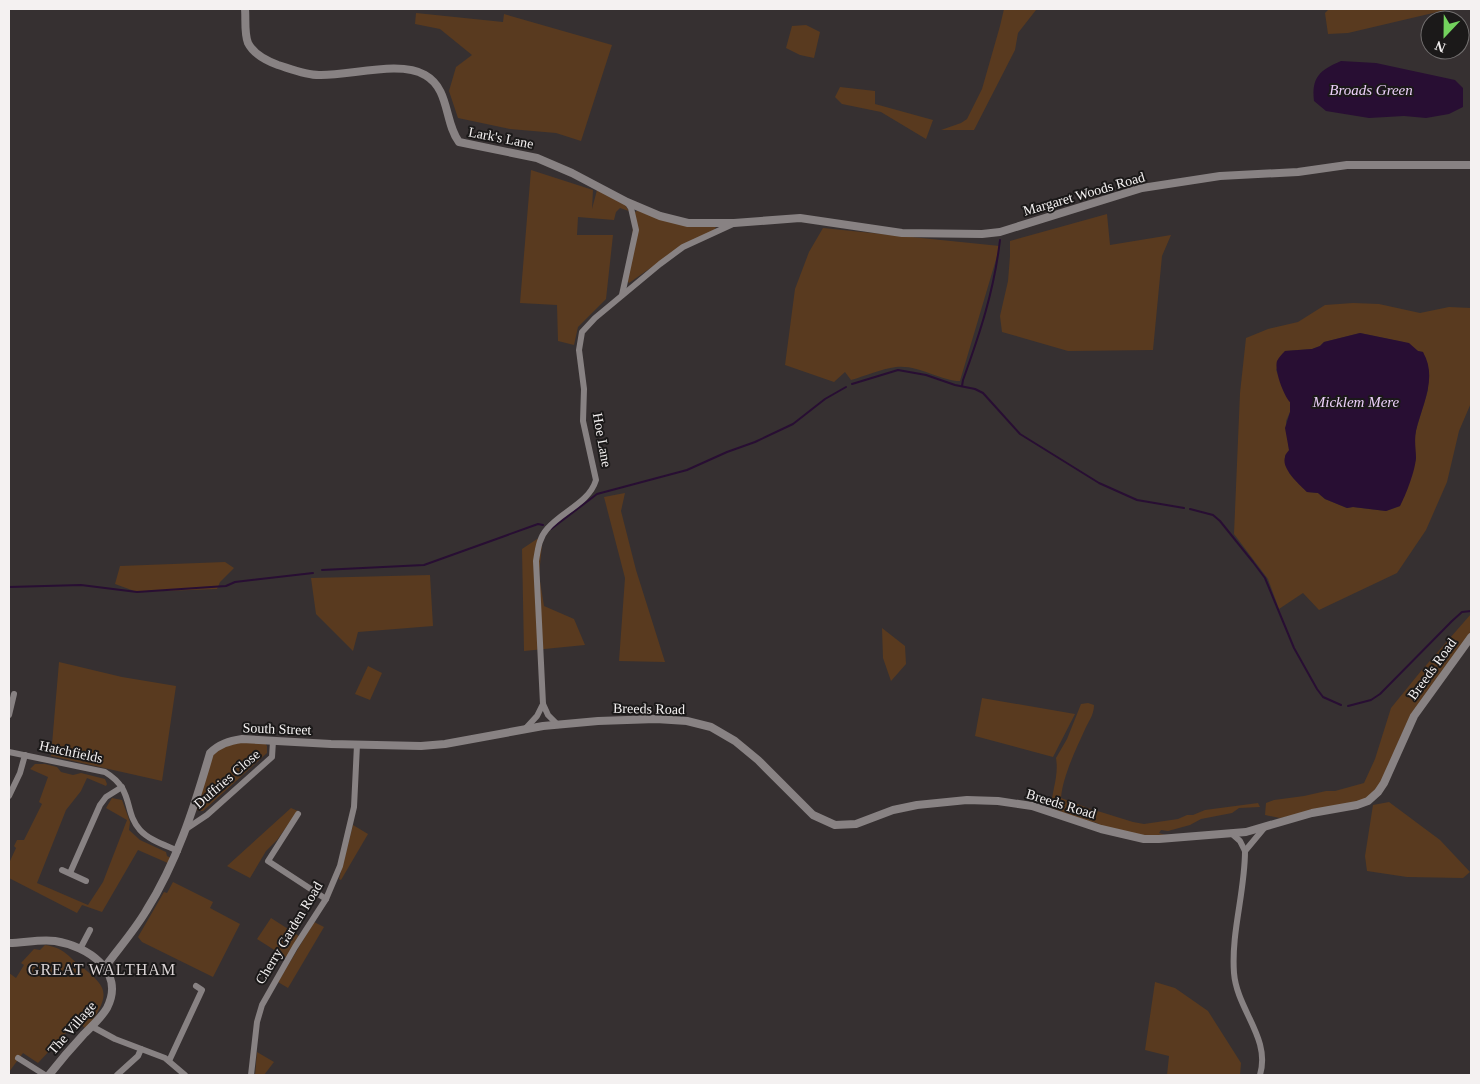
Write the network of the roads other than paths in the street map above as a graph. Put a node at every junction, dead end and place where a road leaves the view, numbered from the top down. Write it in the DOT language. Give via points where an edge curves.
graph roads {
  1 [pos="245,9"];
  2 [pos="1471,165"];
  3 [pos="627,202"];
  4 [pos="734,223"];
  5 [pos="622,295"];
  6 [pos="1471,637"];
  7 [pos="14,694"];
  8 [pos="542,704"];
  9 [pos="9,715"];
  10 [pos="558,725"];
  11 [pos="526,728"];
  12 [pos="273,741"];
  13 [pos="357,744"];
  14 [pos="9,752"];
  15 [pos="24,755"];
  16 [pos="122,787"];
  17 [pos="9,796"];
  18 [pos="298,814"];
  19 [pos="1265,827"];
  20 [pos="186,829"];
  21 [pos="1231,833"];
  22 [pos="178,851"];
  23 [pos="1245,851"];
  24 [pos="62,870"];
  25 [pos="70,873"];
  26 [pos="86,881"];
  27 [pos="326,899"];
  28 [pos="90,930"];
  29 [pos="9,943"];
  30 [pos="80,949"];
  31 [pos="105,967"];
  32 [pos="196,986"];
  33 [pos="92,1026"];
  34 [pos="141,1049"];
  35 [pos="18,1058"];
  36 [pos="169,1061"];
  37 [pos="45,1075"];
  38 [pos="49,1075"];
  39 [pos="117,1075"];
  40 [pos="185,1075"];
  41 [pos="251,1075"];
  42 [pos="1260,1075"];
  1 -- 3 [label="street, Lark's Lane" via="248,42 265,60 315,75 388,68 414,70 432,79 443,97 454,136 459,142 537,158"];
  2 -- 4 [label="street, Margaret Woods Road" via="1347,165 1298,172 1220,176 1142,188 1000,232 982,234 902,233 800,218"];
  3 -- 4 [label="street, Lark's Lane" via="681,221"];
  3 -- 5 [label="street" via="636,230"];
  4 -- 5 [label="street, Hoe Lane" via="684,248"];
  5 -- 8 [label="street, Hoe Lane" via="588,325 580,338 583,421 596,480 594,488 547,528 539,543 536,561"];
  6 -- 19 [label="street, Breeds Road" via="1414,716 1378,792 1358,805 1312,813"];
  7 -- 9 [label="street"];
  8 -- 10 [label="street"];
  8 -- 11 [label="street"];
  10 -- 11 [label="street, Breeds Road"];
  10 -- 21 [label="street, Breeds Road" via="672,720 711,727 753,755 813,815 834,825 856,824 917,805 967,800 1032,806 1101,829 1144,839"];
  11 -- 13 [label="street, South Street" via="445,744"];
  12 -- 13 [label="street, South Street"];
  12 -- 20 [label="street, Duffries Close" via="272,757"];
  12 -- 20 [label="street, South Street" via="230,741 220,744 210,753"];
  13 -- 27 [label="street, Cherry Garden Road" via="354,807 340,866"];
  14 -- 15 [label="street, Hatchfields"];
  15 -- 16 [label="street, Hatchfields" via="105,772 117,779"];
  15 -- 17 [label="street"];
  16 -- 22 [label="street" via="140,830"];
  16 -- 25 [label="street" via="100,804"];
  18 -- 27 [label="street" via="268,861"];
  19 -- 21 [label="street, Breeds Road"];
  19 -- 23 [label="street"];
  20 -- 22 [label="street, South Street"];
  21 -- 23 [label="street"];
  22 -- 31 [label="street, South Street" via="145,912"];
  23 -- 42 [label="street" via="1234,974 1242,1006 1262,1050"];
  24 -- 25 [label="street"];
  25 -- 26 [label="street"];
  27 -- 41 [label="street, Cherry Garden Road" via="262,1005"];
  28 -- 30 [label="street"];
  29 -- 30 [label="street" via="56,942"];
  30 -- 31 [label="street" via="100,960"];
  31 -- 33 [label="street, The Village" via="110,981 110,1000"];
  32 -- 36 [label="street" via="202,990"];
  33 -- 34 [label="street"];
  33 -- 38 [label="street, The Village"];
  34 -- 36 [label="street"];
  34 -- 39 [label="street" via="138,1056"];
  35 -- 37 [label="street"];
  36 -- 40 [label="street"];
}
